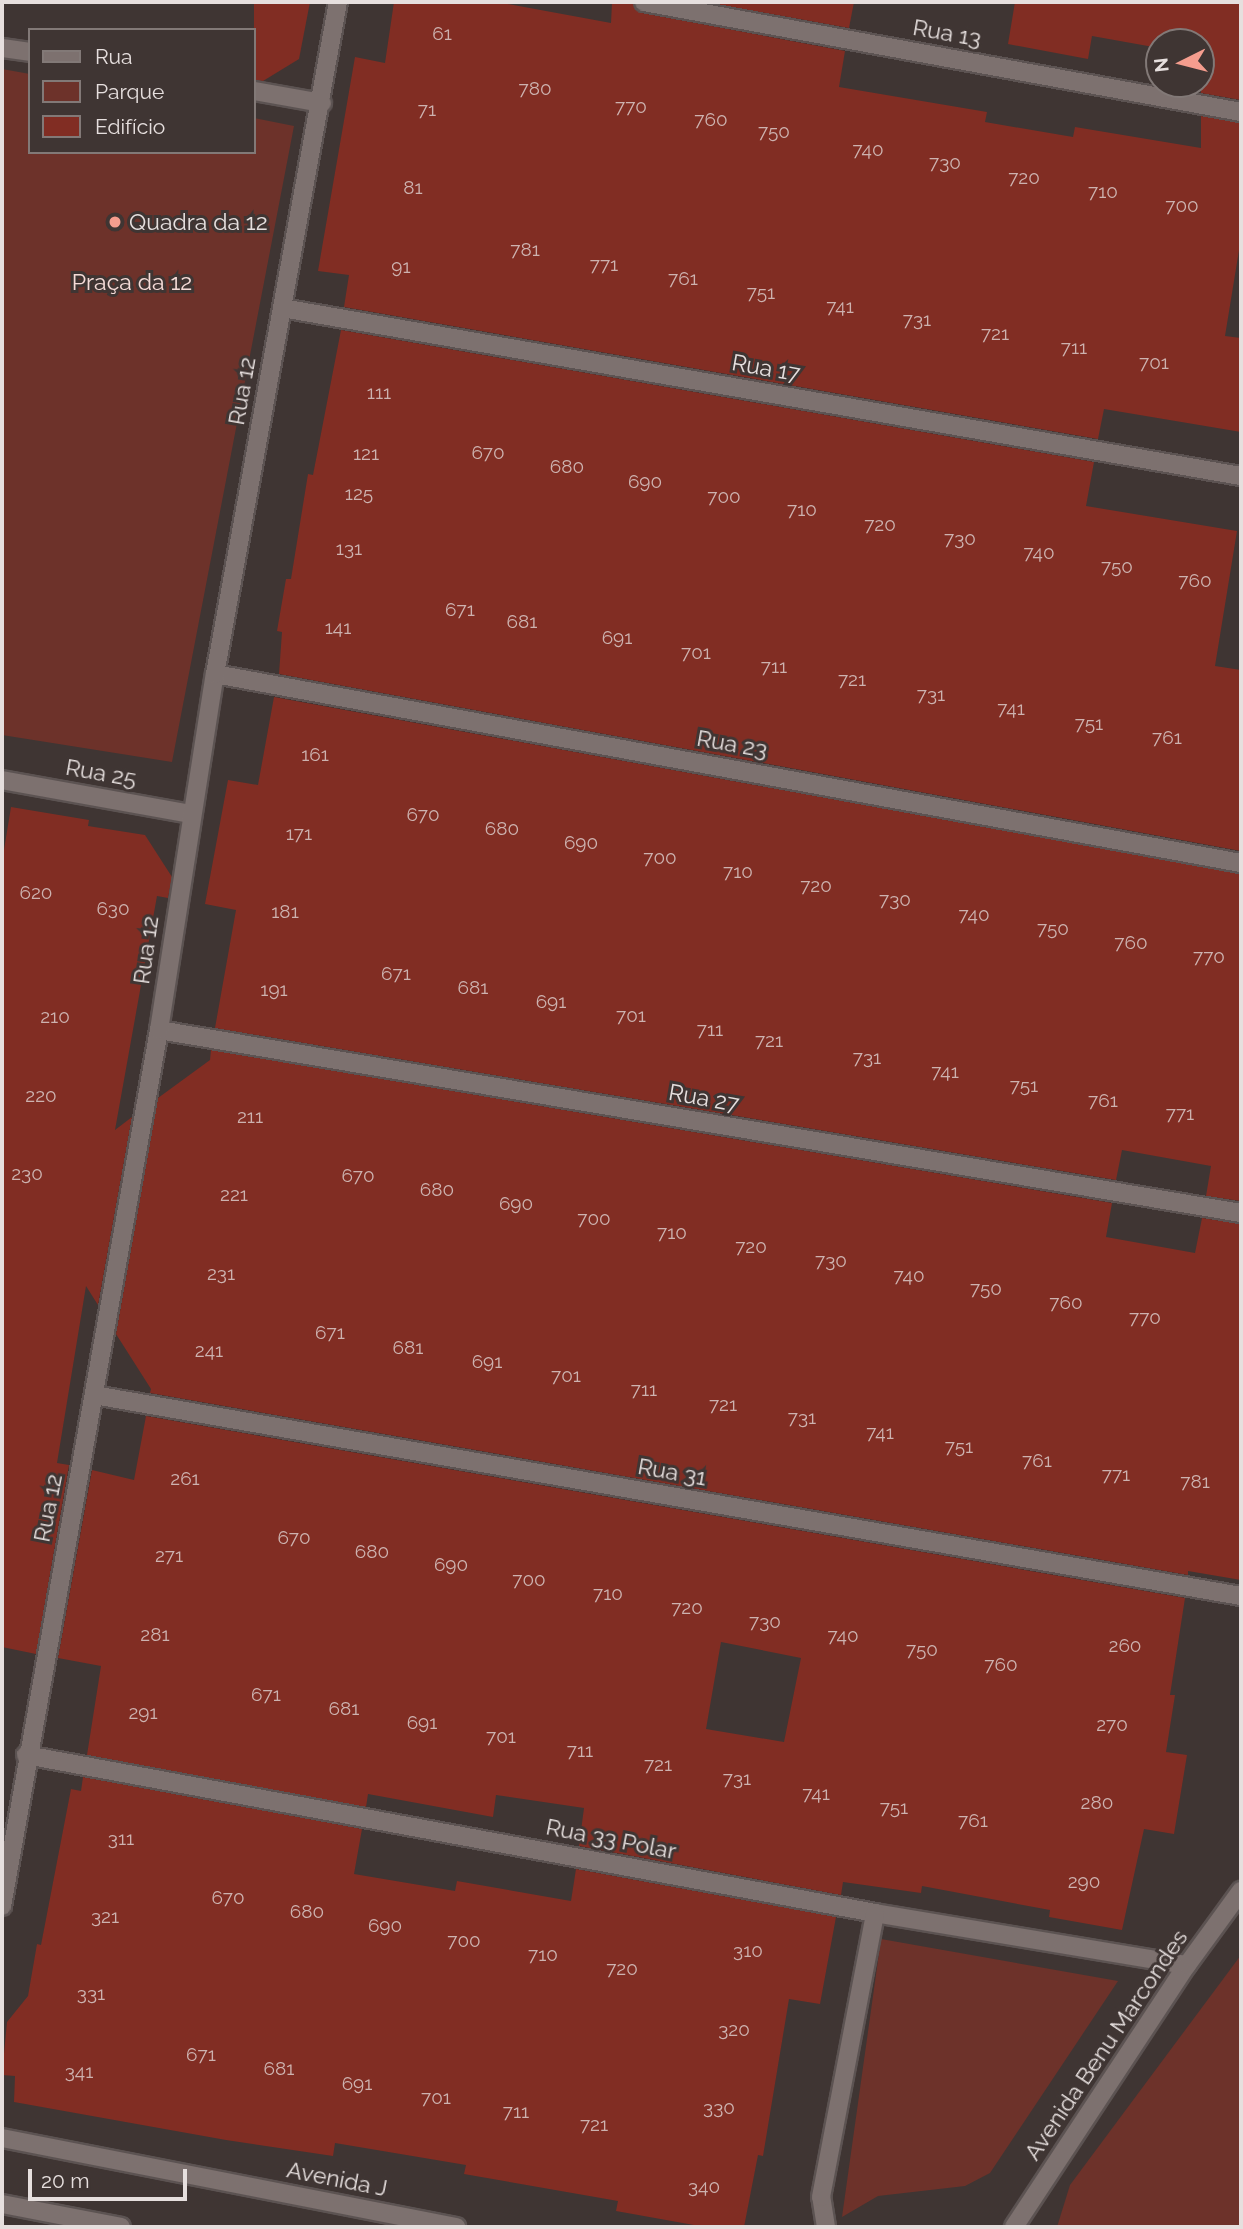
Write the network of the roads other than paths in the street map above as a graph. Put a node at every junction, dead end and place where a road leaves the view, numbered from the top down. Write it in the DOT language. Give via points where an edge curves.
graph roads {
  1 [pos="338,2"];
  2 [pos="644,2"];
  3 [pos="2,47"];
  4 [pos="28,52"];
  5 [pos="256,92"];
  6 [pos="322,103"];
  7 [pos="1241,112"];
  8 [pos="282,308"];
  9 [pos="1241,476"];
  10 [pos="215,674"];
  11 [pos="2,780"];
  12 [pos="191,814"];
  13 [pos="1241,863"];
  14 [pos="159,1030"];
  15 [pos="1241,1213"];
  16 [pos="93,1395"];
  17 [pos="1241,1596"];
  18 [pos="26,1755"];
  19 [pos="1241,1891"];
  20 [pos="2,1906"];
  21 [pos="875,1913"];
  22 [pos="1187,1965"];
  23 [pos="2,2138"];
  24 [pos="2,2204"];
  25 [pos="121,2227"];
  26 [pos="456,2227"];
  27 [pos="826,2227"];
  28 [pos="1014,2227"];
  1 -- 6 [label="street, Rua 12"];
  2 -- 7 [label="street, Rua 13"];
  3 -- 4 [label="street"];
  5 -- 6 [label="street"];
  6 -- 8 [label="street, Rua 12"];
  8 -- 9 [label="street, Rua 17"];
  8 -- 10 [label="street, Rua 12"];
  10 -- 12 [label="street, Rua 12"];
  10 -- 13 [label="street, Rua 23"];
  11 -- 12 [label="street, Rua 25"];
  12 -- 14 [label="street, Rua 12"];
  14 -- 15 [label="street, Rua 27"];
  14 -- 16 [label="street, Rua 12"];
  16 -- 17 [label="street, Rua 31"];
  16 -- 18 [label="street, Rua 12"];
  18 -- 20 [label="street, Rua 12"];
  18 -- 21 [label="street, Rua 33 Polar"];
  19 -- 22 [label="street, Avenida Benu Marcondes"];
  21 -- 22 [label="street, Rua 33 Polar"];
  21 -- 27 [label="street" via="821,2197"];
  22 -- 28 [label="street, Avenida Benu Marcondes"];
  23 -- 26 [label="street, Avenida J"];
  24 -- 25 [label="street"];
}
